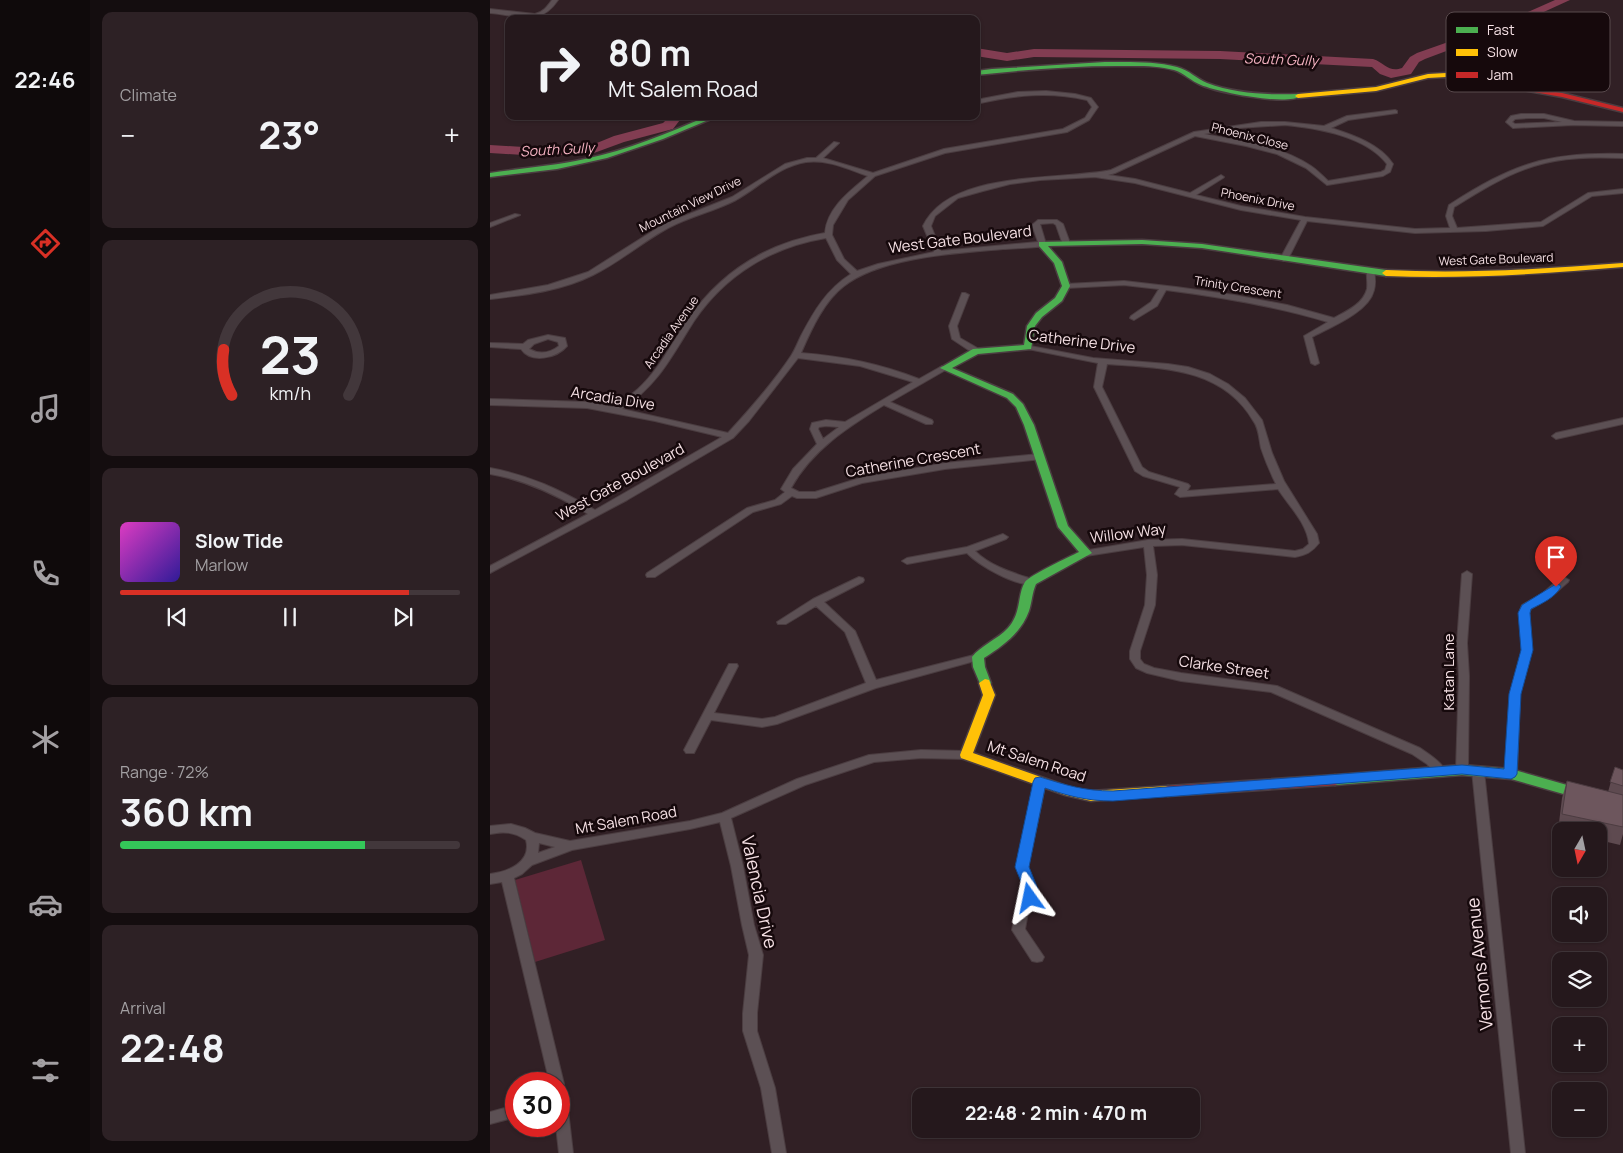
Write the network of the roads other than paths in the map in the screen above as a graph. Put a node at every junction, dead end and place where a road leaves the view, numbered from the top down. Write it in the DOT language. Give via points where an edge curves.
graph roads {
  1 [pos="555,0"];
  2 [pos="490,11"];
  3 [pos="526,15"];
  4 [pos="537,15"];
  5 [pos="980,73"];
  6 [pos="1446,75"];
  7 [pos="1545,92"];
  8 [pos="980,101"];
  9 [pos="1623,110"];
  10 [pos="1396,112"];
  11 [pos="706,120"];
  12 [pos="1573,123"];
  13 [pos="1623,124"];
  14 [pos="1326,128"];
  15 [pos="1194,134"];
  16 [pos="836,143"];
  17 [pos="1623,156"];
  18 [pos="818,159"];
  19 [pos="490,175"];
  20 [pos="873,175"];
  21 [pos="1095,175"];
  22 [pos="1221,177"];
  23 [pos="1623,190"];
  24 [pos="1189,196"];
  25 [pos="517,215"];
  26 [pos="1305,219"];
  27 [pos="490,225"];
  28 [pos="1454,230"];
  29 [pos="828,235"];
  30 [pos="1066,243"];
  31 [pos="1042,244"];
  32 [pos="938,254"];
  33 [pos="1284,258"];
  34 [pos="1623,260"];
  35 [pos="1058,262"];
  36 [pos="1623,265"];
  37 [pos="1370,270"];
  38 [pos="855,274"];
  39 [pos="1066,286"];
  40 [pos="1164,288"];
  41 [pos="965,295"];
  42 [pos="490,297"];
  43 [pos="1134,318"];
  44 [pos="1335,321"];
  45 [pos="490,346"];
  46 [pos="525,347"];
  47 [pos="1028,347"];
  48 [pos="976,351"];
  49 [pos="796,355"];
  50 [pos="1104,361"];
  51 [pos="1315,362"];
  52 [pos="945,368"];
  53 [pos="920,382"];
  54 [pos="490,402"];
  55 [pos="884,402"];
  56 [pos="615,410"];
  57 [pos="1623,421"];
  58 [pos="929,422"];
  59 [pos="848,425"];
  60 [pos="730,436"];
  61 [pos="1556,436"];
  62 [pos="822,445"];
  63 [pos="1040,457"];
  64 [pos="490,471"];
  65 [pos="1281,486"];
  66 [pos="792,492"];
  67 [pos="595,514"];
  68 [pos="1003,537"];
  69 [pos="1148,543"];
  70 [pos="969,550"];
  71 [pos="1086,553"];
  72 [pos="1302,553"];
  73 [pos="907,560"];
  74 [pos="490,570"];
  75 [pos="1467,574"];
  76 [pos="651,575"];
  77 [pos="859,580"];
  78 [pos="1564,580"];
  79 [pos="1030,582"];
  80 [pos="817,601"];
  81 [pos="782,622"];
  82 [pos="978,657"];
  83 [pos="733,666"];
  84 [pos="872,685"];
  85 [pos="708,716"];
  86 [pos="690,750"];
  87 [pos="966,755"];
  88 [pos="1462,770"];
  89 [pos="1478,771"];
  90 [pos="1441,772"];
  91 [pos="1511,774"];
  92 [pos="1040,782"];
  93 [pos="1623,806"];
  94 [pos="725,816"];
  95 [pos="490,830"];
  96 [pos="531,837"];
  97 [pos="570,846"];
  98 [pos="527,862"];
  99 [pos="507,876"];
  100 [pos="490,879"];
  101 [pos="1037,957"];
  102 [pos="554,1072"];
  103 [pos="505,1114"];
  104 [pos="490,1118"];
  105 [pos="564,1137"];
  106 [pos="566,1153"];
  107 [pos="779,1153"];
  108 [pos="1518,1153"];
  1 -- 4 [label="street" via="548,10"];
  2 -- 3 [label="street"];
  5 -- 6 [label="street" via="1049,65 1144,64 1176,68 1217,89 1293,96 1376,89 1428,76"];
  7 -- 9 [label="street"];
  8 -- 20 [label="street" via="1010,94 1057,92 1089,99 1095,107 1086,120 1065,131 944,151"];
  10 -- 14 [label="street" via="1347,118"];
  11 -- 19 [label="street" via="676,133 602,156 565,165"];
  12 -- 12 [label="street" via="1513,126 1509,122 1513,117 1536,115"];
  12 -- 13 [label="street"];
  14 -- 15 [label="street, Phoenix Close" via="1262,125"];
  14 -- 15 [label="street, Phoenix Close" via="1356,137 1386,157 1390,164 1388,171 1328,183 1308,167 1279,153"];
  15 -- 21 [label="street, Phoenix Close" via="1113,172"];
  16 -- 18 [label="street"];
  17 -- 28 [label="street" via="1553,157 1516,169 1488,182 1451,206 1449,216"];
  18 -- 20 [label="street, Mountain View Drive"];
  18 -- 42 [label="street, Mountain View Drive" via="784,166 734,198 650,235 587,275 530,291"];
  20 -- 29 [label="street" via="845,199 829,225"];
  21 -- 24 [label="street, Phoenix Drive" via="1135,181"];
  21 -- 32 [label="street, Phoenix Drive" via="1010,182 956,197 932,215 927,226"];
  22 -- 24 [label="street"];
  23 -- 28 [label="street, Phoenix Drive" via="1590,194 1544,224"];
  24 -- 26 [label="street, Phoenix Drive"];
  25 -- 27 [label="street"];
  26 -- 28 [label="street, Phoenix Drive" via="1392,229"];
  26 -- 33 [label="street"];
  29 -- 38 [label="street" via="841,260"];
  29 -- 56 [label="street, Arcadia Avenue" via="786,244 743,266 697,312 645,387"];
  30 -- 31 [label="street, West Gate Boulevard"];
  30 -- 31 [label="street" via="1059,224 1050,220 1036,225"];
  30 -- 33 [label="street, West Gate Boulevard" via="1142,242 1202,246"];
  30 -- 35 [label="street" via="1066,251"];
  31 -- 32 [label="street, West Gate Boulevard"];
  31 -- 35 [label="street"];
  32 -- 38 [label="street, West Gate Boulevard" via="892,262"];
  33 -- 37 [label="street, West Gate Boulevard"];
  34 -- 37 [label="street, West Gate Boulevard" via="1479,271"];
  35 -- 39 [label="street"];
  36 -- 37 [label="street, West Gate Boulevard" via="1474,276"];
  37 -- 44 [label="street" via="1372,286 1366,300"];
  38 -- 49 [label="street, West Gate Boulevard" via="828,297"];
  39 -- 40 [label="street, Trinity Crescent" via="1124,283"];
  39 -- 47 [label="street" via="1058,299 1031,326"];
  40 -- 43 [label="street" via="1154,304"];
  40 -- 44 [label="street, Trinity Crescent" via="1287,307"];
  41 -- 48 [label="street" via="953,326 956,339"];
  44 -- 51 [label="street" via="1308,336"];
  45 -- 46 [label="street"];
  47 -- 48 [label="street, Catherine Drive"];
  47 -- 50 [label="street, Catherine Drive"];
  48 -- 52 [label="street, Catherine Drive"];
  49 -- 53 [label="street" via="864,362"];
  49 -- 60 [label="street, West Gate Boulevard"];
  50 -- 65 [label="street, Catherine Drive" via="1170,365 1191,369 1211,378 1233,394 1259,422"];
  50 -- 65 [label="street" via="1098,387 1138,469 1185,486 1180,494"];
  52 -- 53 [label="street, Catherine Drive"];
  52 -- 63 [label="street" via="1010,396 1020,406"];
  53 -- 55 [label="street, Catherine Drive"];
  54 -- 56 [label="street, Arcadia Dive" via="587,405"];
  55 -- 58 [label="street"];
  55 -- 59 [label="street, Catherine Drive"];
  56 -- 60 [label="street, Arcadia Dive"];
  57 -- 61 [label="street"];
  59 -- 62 [label="street, Catherine Drive"];
  59 -- 62 [label="street" via="815,425"];
  60 -- 67 [label="street, West Gate Boulevard"];
  62 -- 66 [label="street, Catherine Drive" via="789,482 786,489"];
  63 -- 66 [label="street, Catherine Crescent" via="860,481 816,495"];
  63 -- 71 [label="street" via="1063,527"];
  64 -- 67 [label="street" via="511,474 551,488"];
  65 -- 72 [label="street, Catherine Drive" via="1313,537 1311,549"];
  66 -- 76 [label="street" via="778,502 750,510"];
  67 -- 74 [label="street, West Gate Boulevard"];
  68 -- 70 [label="street"];
  69 -- 71 [label="street, Willow Way"];
  69 -- 72 [label="street, Willow Way" via="1182,542"];
  69 -- 90 [label="street, Clarke Street" via="1152,575 1150,605 1135,652 1140,666 1181,677 1273,689 1416,751"];
  70 -- 73 [label="street"];
  70 -- 79 [label="street" via="988,565"];
  71 -- 79 [label="street, Willow Way"];
  75 -- 88 [label="street, Katan Lane" via="1462,643"];
  77 -- 80 [label="street"];
  78 -- 91 [label="street" via="1548,595 1526,607 1524,613 1527,650 1515,694"];
  79 -- 82 [label="street" via="1017,624 1007,638"];
  80 -- 81 [label="street"];
  80 -- 84 [label="street" via="850,631"];
  82 -- 84 [label="street"];
  82 -- 87 [label="street" via="978,669 988,686 989,695"];
  83 -- 85 [label="street"];
  84 -- 85 [label="street" via="762,723"];
  85 -- 86 [label="street"];
  87 -- 92 [label="street, Mt Salem Road"];
  87 -- 94 [label="street, Mt Salem Road" via="873,758 801,782"];
  88 -- 89 [label="street, Mt Salem Road"];
  88 -- 90 [label="street, Mt Salem Road"];
  89 -- 91 [label="street, Mt Salem Road"];
  89 -- 108 [label="street, Vernons Avenue"];
  90 -- 92 [label="street, Mt Salem Road" via="1113,796 1070,792"];
  91 -- 93 [label="street, Mt Salem Road"];
  92 -- 101 [label="street" via="1022,867 1031,889 1030,898 1022,905 1018,930"];
  94 -- 97 [label="street, Mt Salem Road"];
  94 -- 107 [label="street, Valencia Drive" via="756,955 750,1031 768,1088"];
  95 -- 96 [label="street, Mt Salem Road" via="501,827 519,829"];
  96 -- 97 [label="street, Mt Salem Road"];
  96 -- 98 [label="street" via="534,849"];
  97 -- 98 [label="street, Mt Salem Road"];
  98 -- 99 [label="street, Mt Salem Road"];
  99 -- 100 [label="street"];
  99 -- 102 [label="street"];
  103 -- 104 [label="street"];
  105 -- 106 [label="street"];
}
